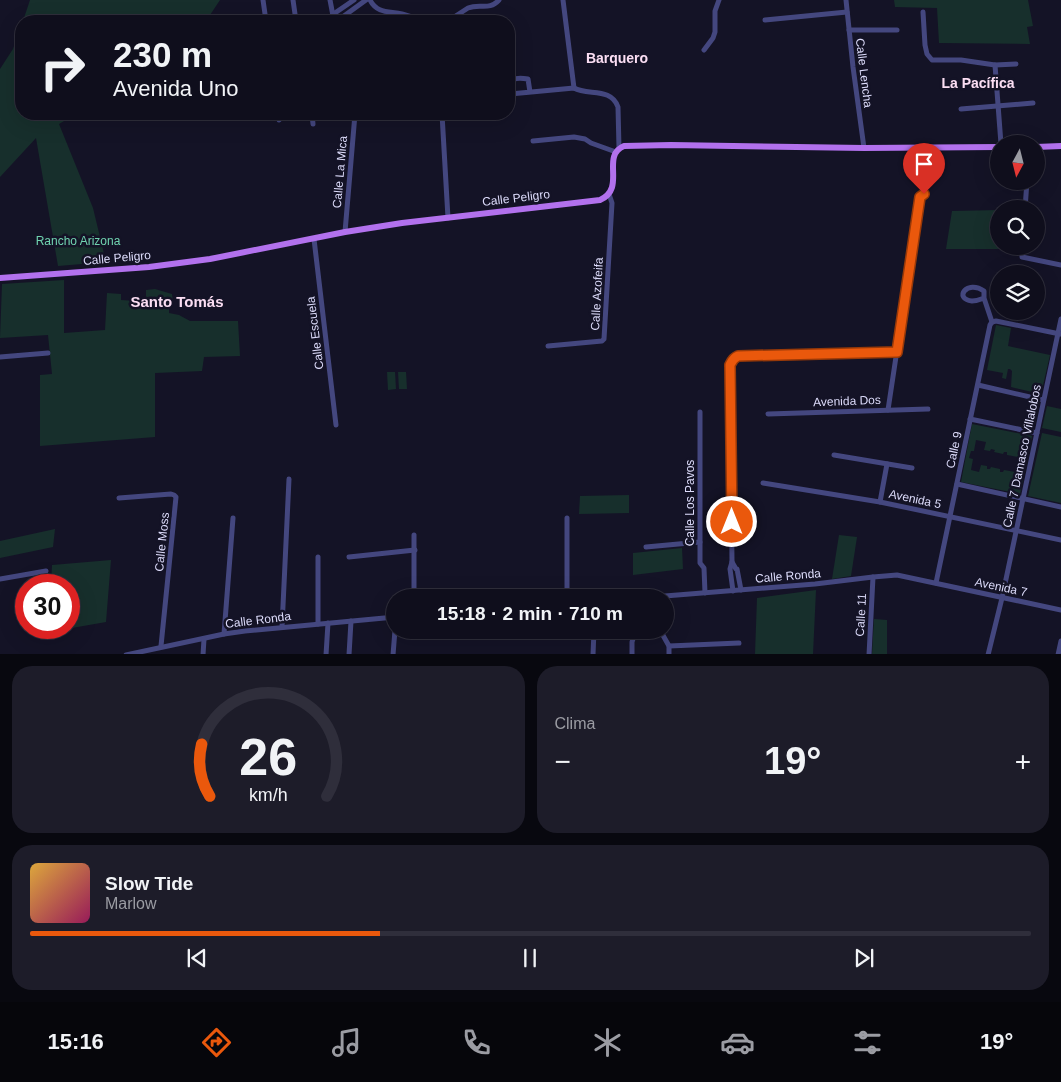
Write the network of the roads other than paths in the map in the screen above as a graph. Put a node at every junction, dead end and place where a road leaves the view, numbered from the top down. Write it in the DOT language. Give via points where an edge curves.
graph roads {
  1 [pos="263,0"];
  2 [pos="293,0"];
  3 [pos="330,0"];
  4 [pos="354,0"];
  5 [pos="368,0"];
  6 [pos="500,0"];
  7 [pos="563,0"];
  8 [pos="719,0"];
  9 [pos="846,0"];
  10 [pos="847,12"];
  11 [pos="923,12"];
  12 [pos="265,15"];
  13 [pos="295,15"];
  14 [pos="332,15"];
  15 [pos="344,15"];
  16 [pos="404,15"];
  17 [pos="457,15"];
  18 [pos="765,20"];
  19 [pos="849,30"];
  20 [pos="897,30"];
  21 [pos="704,50"];
  22 [pos="1016,64"];
  23 [pos="995,65"];
  24 [pos="515,79"];
  25 [pos="574,88"];
  26 [pos="530,92"];
  27 [pos="515,94"];
  28 [pos="1033,104"];
  29 [pos="998,107"];
  30 [pos="961,109"];
  31 [pos="313,120"];
  32 [pos="354,120"];
  33 [pos="442,120"];
  34 [pos="314,124"];
  35 [pos="1000,135"];
  36 [pos="533,141"];
  37 [pos="1045,146"];
  38 [pos="1061,146"];
  39 [pos="990,147"];
  40 [pos="864,148"];
  41 [pos="618,150"];
  42 [pos="609,194"];
  43 [pos="924,194"];
  44 [pos="448,218"];
  45 [pos="345,232"];
  46 [pos="314,239"];
  47 [pos="1022,255"];
  48 [pos="1061,265"];
  49 [pos="0,278"];
  50 [pos="984,298"];
  51 [pos="1061,319"];
  52 [pos="992,322"];
  53 [pos="1059,334"];
  54 [pos="548,346"];
  55 [pos="897,352"];
  56 [pos="48,353"];
  57 [pos="0,357"];
  58 [pos="978,385"];
  59 [pos="1043,400"];
  60 [pos="928,409"];
  61 [pos="888,410"];
  62 [pos="700,412"];
  63 [pos="768,414"];
  64 [pos="970,419"];
  65 [pos="336,425"];
  66 [pos="1036,433"];
  67 [pos="834,455"];
  68 [pos="887,464"];
  69 [pos="912,468"];
  70 [pos="290,479"];
  71 [pos="764,483"];
  72 [pos="957,484"];
  73 [pos="119,498"];
  74 [pos="1022,498"];
  75 [pos="880,502"];
  76 [pos="1061,507"];
  77 [pos="950,516"];
  78 [pos="233,518"];
  79 [pos="567,518"];
  80 [pos="1016,531"];
  81 [pos="414,535"];
  82 [pos="1061,540"];
  83 [pos="700,542"];
  84 [pos="646,547"];
  85 [pos="415,550"];
  86 [pos="318,557"];
  87 [pos="350,557"];
  88 [pos="732,562"];
  89 [pos="46,570"];
  90 [pos="873,577"];
  91 [pos="0,579"];
  92 [pos="936,584"];
  93 [pos="414,589"];
  94 [pos="567,589"];
  95 [pos="741,590"];
  96 [pos="733,591"];
  97 [pos="705,593"];
  98 [pos="674,595"];
  99 [pos="1002,598"];
  100 [pos="1061,610"];
  101 [pos="386,619"];
  102 [pos="351,621"];
  103 [pos="328,623"];
  104 [pos="318,624"];
  105 [pos="282,627"];
  106 [pos="224,634"];
  107 [pos="204,639"];
  108 [pos="394,639"];
  109 [pos="594,639"];
  110 [pos="633,639"];
  111 [pos="665,639"];
  112 [pos="1061,641"];
  113 [pos="739,643"];
  114 [pos="162,646"];
  115 [pos="669,646"];
  116 [pos="126,654"];
  117 [pos="203,654"];
  118 [pos="326,654"];
  119 [pos="349,654"];
  120 [pos="393,654"];
  121 [pos="593,654"];
  122 [pos="632,654"];
  123 [pos="669,654"];
  124 [pos="869,654"];
  125 [pos="988,654"];
  126 [pos="1058,654"];
  1 -- 12 [label="street"];
  2 -- 13 [label="street"];
  3 -- 14 [label="street"];
  4 -- 14 [label="street"];
  5 -- 15 [label="street"];
  5 -- 16 [label="street" via="382,11"];
  6 -- 17 [label="street" via="491,6 471,6"];
  7 -- 25 [label="street"];
  8 -- 21 [label="street" via="715,11 715,32"];
  9 -- 10 [label="street, Calle Lencha"];
  10 -- 18 [label="street"];
  10 -- 19 [label="street, Calle Lencha"];
  11 -- 23 [label="street" via="925,45 932,60"];
  19 -- 20 [label="street"];
  19 -- 40 [label="street, Calle Lencha"];
  22 -- 23 [label="street"];
  23 -- 29 [label="street"];
  24 -- 26 [label="street" via="528,79"];
  25 -- 26 [label="street"];
  25 -- 41 [label="street" via="607,95 616,101"];
  26 -- 27 [label="street"];
  28 -- 29 [label="street"];
  29 -- 30 [label="street"];
  29 -- 35 [label="street"];
  31 -- 34 [label="street"];
  32 -- 45 [label="street, Calle La Mica"];
  33 -- 44 [label="street"];
  36 -- 41 [label="street" via="574,137"];
  37 -- 38 [label="main road"];
  39 -- 40 [label="main road"];
  40 -- 41 [label="main road" via="641,145 624,146"];
  41 -- 42 [label="main road"];
  42 -- 44 [label="main road, Calle Peligro" via="600,200"];
  42 -- 54 [label="street, Calle Azofeifa" via="612,203 604,339"];
  43 -- 55 [label="street" via="920,197"];
  44 -- 45 [label="main road, Calle Peligro"];
  45 -- 46 [label="main road, Calle Peligro"];
  46 -- 49 [label="main road, Calle Peligro" via="149,268"];
  46 -- 65 [label="street, Calle Escuela"];
  47 -- 48 [label="street"];
  50 -- 52 [label="street"];
  51 -- 53 [label="street, Calle 7 Damasco Villalobos"];
  52 -- 53 [label="street"];
  52 -- 58 [label="street, Calle 9"];
  53 -- 59 [label="street, Calle 7 Damasco Villalobos"];
  55 -- 61 [label="street"];
  55 -- 88 [label="street" via="734,358 730,365"];
  56 -- 57 [label="street"];
  58 -- 59 [label="street"];
  58 -- 64 [label="street, Calle 9"];
  59 -- 66 [label="street, Calle 7 Damasco Villalobos"];
  60 -- 61 [label="street, Avenida Dos"];
  61 -- 63 [label="street, Avenida Dos"];
  62 -- 83 [label="street, Calle Los Pavos"];
  64 -- 66 [label="street"];
  64 -- 72 [label="street, Calle 9"];
  66 -- 74 [label="street, Calle 7 Damasco Villalobos"];
  67 -- 68 [label="street"];
  68 -- 69 [label="street"];
  68 -- 75 [label="street"];
  70 -- 105 [label="street"];
  71 -- 75 [label="street, Avenida 5"];
  72 -- 74 [label="street"];
  72 -- 77 [label="street, Calle 9"];
  73 -- 114 [label="street, Calle Moss" via="171,494 176,497"];
  74 -- 76 [label="street"];
  74 -- 80 [label="street, Calle 7 Damasco Villalobos"];
  75 -- 77 [label="street, Avenida 5"];
  77 -- 80 [label="street, Avenida 5"];
  77 -- 92 [label="street, Calle 9"];
  78 -- 106 [label="street"];
  79 -- 94 [label="street"];
  80 -- 82 [label="street, Avenida 5"];
  80 -- 99 [label="street, Calle 7 Damasco Villalobos"];
  81 -- 85 [label="street"];
  83 -- 84 [label="street"];
  83 -- 97 [label="street, Calle Los Pavos"];
  85 -- 87 [label="street"];
  85 -- 93 [label="street"];
  86 -- 104 [label="street"];
  88 -- 95 [label="street" via="737,569"];
  88 -- 96 [label="street"];
  89 -- 91 [label="street"];
  90 -- 92 [label="street, Calle Ronda" via="897,575"];
  90 -- 95 [label="street, Calle Ronda"];
  90 -- 124 [label="street, Calle 11"];
  92 -- 99 [label="street, Avenida 7"];
  95 -- 96 [label="street, Calle Ronda"];
  96 -- 97 [label="street, Calle Ronda"];
  97 -- 98 [label="street, Calle Ronda"];
  99 -- 100 [label="street, Avenida 7"];
  99 -- 125 [label="street, Calle 7 Damasco Villalobos"];
  101 -- 102 [label="street, Calle Ronda"];
  102 -- 103 [label="street, Calle Ronda"];
  102 -- 119 [label="street"];
  103 -- 104 [label="street, Calle Ronda"];
  103 -- 118 [label="street"];
  104 -- 105 [label="street, Calle Ronda"];
  105 -- 106 [label="street, Calle Ronda"];
  106 -- 107 [label="street, Calle Ronda"];
  107 -- 114 [label="street, Calle Ronda"];
  107 -- 117 [label="street"];
  108 -- 120 [label="street"];
  109 -- 121 [label="street"];
  110 -- 122 [label="street"];
  111 -- 115 [label="street"];
  112 -- 126 [label="street"];
  113 -- 115 [label="street"];
  114 -- 116 [label="street, Calle Ronda"];
  115 -- 123 [label="street"];
}
